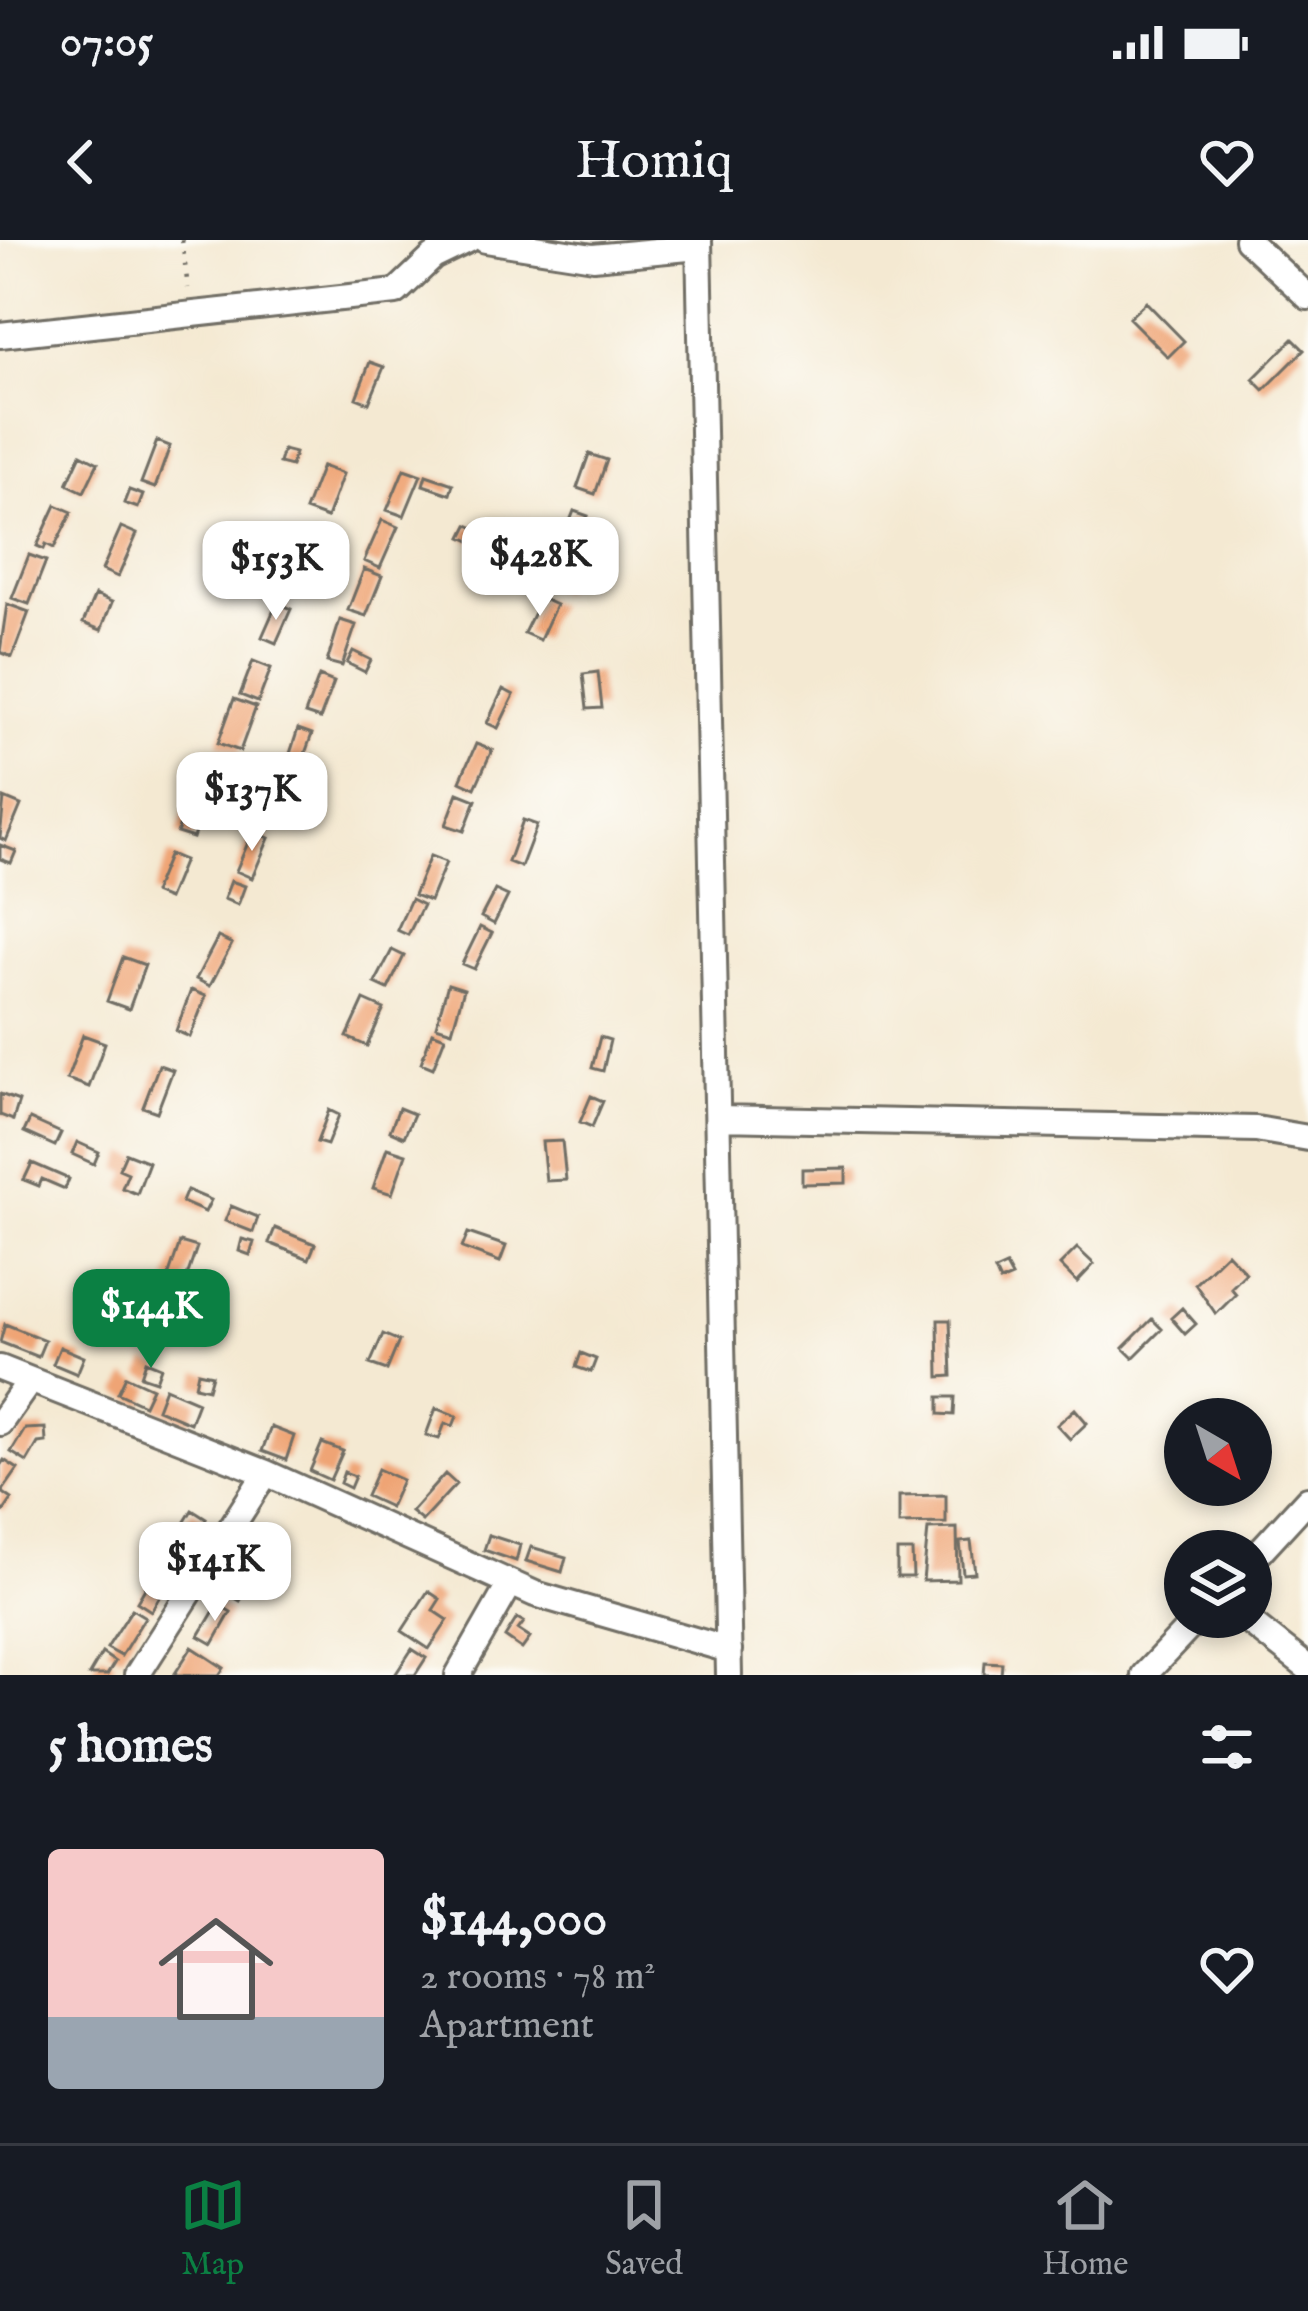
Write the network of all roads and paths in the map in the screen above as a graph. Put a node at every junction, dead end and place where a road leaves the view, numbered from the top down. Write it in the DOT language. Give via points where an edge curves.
graph roads {
  1 [pos="182,240"];
  2 [pos="468,240"];
  3 [pos="485,240"];
  4 [pos="1247,240"];
  5 [pos="699,243"];
  6 [pos="1308,297"];
  7 [pos="191,315"];
  8 [pos="0,335"];
  9 [pos="718,1118"];
  10 [pos="1308,1138"];
  11 [pos="0,1368"];
  12 [pos="28,1382"];
  13 [pos="0,1423"];
  14 [pos="266,1473"];
  15 [pos="1308,1499"];
  16 [pos="1272,1538"];
  17 [pos="510,1584"];
  18 [pos="1179,1638"];
  19 [pos="1270,1638"];
  20 [pos="729,1662"];
  21 [pos="1308,1668"];
  22 [pos="137,1675"];
  23 [pos="458,1675"];
  24 [pos="1144,1675"];
  1 -- 7 [label="path"];
  2 -- 7 [label="street" via="433,257 396,292"];
  3 -- 5 [label="street" via="593,257"];
  4 -- 6 [label="street"];
  5 -- 9 [label="street"];
  7 -- 8 [label="street"];
  9 -- 10 [label="street" via="1256,1129"];
  9 -- 20 [label="street"];
  11 -- 12 [label="street"];
  12 -- 13 [label="street"];
  12 -- 14 [label="street"];
  14 -- 17 [label="street"];
  14 -- 22 [label="street"];
  15 -- 16 [label="street"];
  17 -- 20 [label="street"];
  17 -- 23 [label="street"];
  18 -- 24 [label="street"];
  19 -- 21 [label="street"];
}
